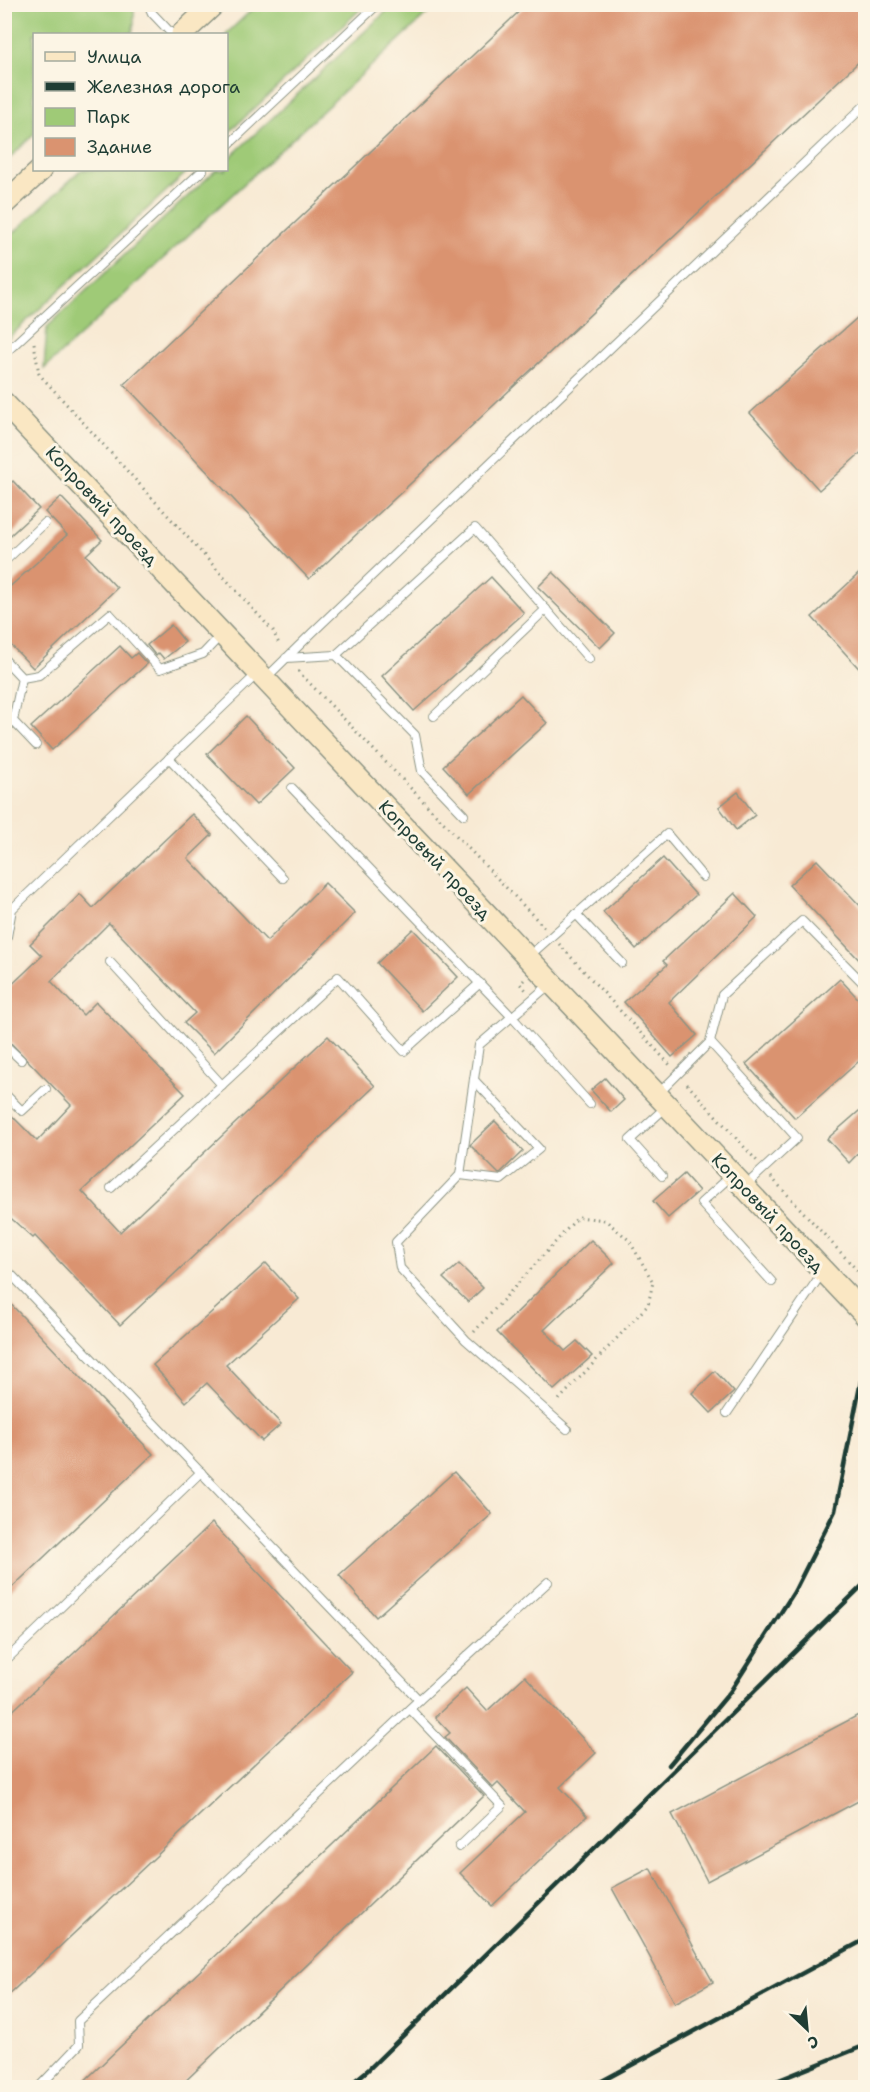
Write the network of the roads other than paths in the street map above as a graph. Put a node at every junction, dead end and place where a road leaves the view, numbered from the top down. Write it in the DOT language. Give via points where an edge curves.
graph roads {
  1 [pos="148,4"];
  2 [pos="214,4"];
  3 [pos="378,4"];
  4 [pos="171,33"];
  5 [pos="183,33"];
  6 [pos="866,104"];
  7 [pos="228,145"];
  8 [pos="40,171"];
  9 [pos="202,171"];
  10 [pos="4,204"];
  11 [pos="4,354"];
  12 [pos="4,403"];
  13 [pos="45,523"];
  14 [pos="4,562"];
  15 [pos="546,609"];
  16 [pos="222,634"];
  17 [pos="336,655"];
  18 [pos="286,658"];
  19 [pos="589,659"];
  20 [pos="4,660"];
  21 [pos="262,676"];
  22 [pos="22,678"];
  23 [pos="434,716"];
  24 [pos="36,745"];
  25 [pos="169,758"];
  26 [pos="292,788"];
  27 [pos="464,815"];
  28 [pos="703,877"];
  29 [pos="283,878"];
  30 [pos="576,915"];
  31 [pos="4,953"];
  32 [pos="527,958"];
  33 [pos="110,962"];
  34 [pos="622,963"];
  35 [pos="480,983"];
  36 [pos="551,983"];
  37 [pos="866,986"];
  38 [pos="512,1017"];
  39 [pos="710,1042"];
  40 [pos="4,1044"];
  41 [pos="21,1060"];
  42 [pos="474,1080"];
  43 [pos="222,1085"];
  44 [pos="46,1089"];
  45 [pos="4,1093"];
  46 [pos="662,1100"];
  47 [pos="591,1104"];
  48 [pos="460,1175"];
  49 [pos="662,1176"];
  50 [pos="738,1181"];
  51 [pos="111,1188"];
  52 [pos="4,1267"];
  53 [pos="823,1271"];
  54 [pos="772,1282"];
  55 [pos="866,1316"];
  56 [pos="727,1413"];
  57 [pos="567,1429"];
  58 [pos="201,1472"];
  59 [pos="548,1582"];
  60 [pos="4,1662"];
  61 [pos="419,1700"];
  62 [pos="410,1709"];
  63 [pos="459,1847"];
  64 [pos="38,2088"];
  1 -- 4 [label="lane" via="152,14"];
  2 -- 5 [label="main road"];
  3 -- 7 [label="lane"];
  6 -- 18 [label="lane"];
  8 -- 10 [label="main road"];
  9 -- 11 [label="lane"];
  12 -- 16 [label="main road, Копровый проезд"];
  13 -- 14 [label="lane"];
  15 -- 17 [label="lane" via="475,528"];
  15 -- 19 [label="lane"];
  15 -- 23 [label="lane"];
  16 -- 21 [label="main road, Копровый проезд"];
  16 -- 22 [label="lane" via="203,654 160,669 110,614 39,675"];
  17 -- 18 [label="lane"];
  17 -- 27 [label="lane" via="415,735 422,771"];
  18 -- 21 [label="lane"];
  20 -- 22 [label="lane"];
  21 -- 25 [label="lane"];
  21 -- 32 [label="main road, Копровый проезд"];
  22 -- 24 [label="lane" via="13,721"];
  25 -- 29 [label="lane"];
  25 -- 31 [label="lane" via="12,909"];
  26 -- 35 [label="lane"];
  28 -- 30 [label="lane" via="667,834"];
  30 -- 32 [label="lane"];
  30 -- 34 [label="lane"];
  32 -- 36 [label="main road, Копровый проезд"];
  33 -- 43 [label="lane"];
  35 -- 38 [label="lane"];
  35 -- 43 [label="lane" via="404,1051 338,977"];
  36 -- 38 [label="lane"];
  36 -- 46 [label="main road, Копровый проезд"];
  37 -- 39 [label="lane" via="802,921 722,995"];
  38 -- 42 [label="lane" via="479,1045"];
  38 -- 47 [label="lane"];
  39 -- 46 [label="lane"];
  39 -- 50 [label="lane" via="797,1138 763,1168"];
  40 -- 41 [label="lane"];
  42 -- 48 [label="lane"];
  42 -- 48 [label="lane" via="539,1149 501,1180"];
  43 -- 51 [label="lane"];
  44 -- 45 [label="lane" via="22,1111"];
  46 -- 49 [label="lane" via="630,1140"];
  46 -- 50 [label="main road, Копровый проезд"];
  48 -- 57 [label="lane" via="396,1242 400,1268 466,1340"];
  50 -- 53 [label="main road, Копровый проезд"];
  50 -- 54 [label="lane" via="701,1203"];
  52 -- 58 [label="lane"];
  53 -- 55 [label="main road, Копровый проезд"];
  53 -- 56 [label="lane"];
  58 -- 60 [label="lane"];
  58 -- 61 [label="lane"];
  59 -- 61 [label="lane"];
  61 -- 62 [label="lane"];
  62 -- 63 [label="lane" via="501,1806"];
  62 -- 64 [label="lane" via="78,2021 79,2045"];
}
